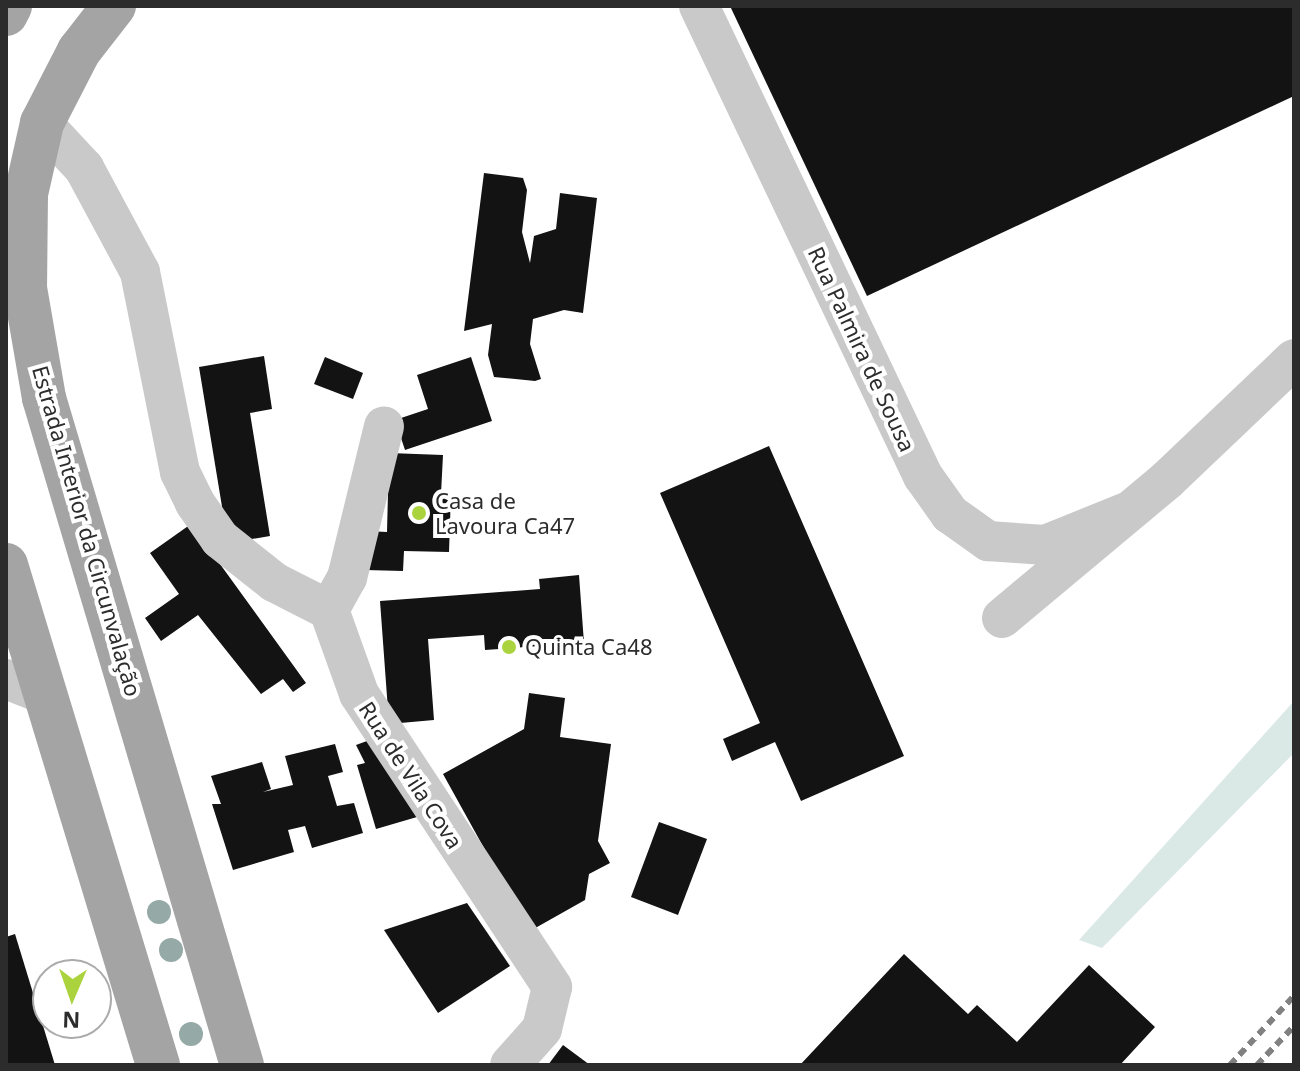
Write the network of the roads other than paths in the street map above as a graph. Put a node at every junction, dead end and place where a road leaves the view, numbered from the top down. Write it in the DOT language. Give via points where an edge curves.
graph roads {
  1 [pos="10,6"];
  2 [pos="114,6"];
  3 [pos="699,6"];
  4 [pos="6,14"];
  5 [pos="42,123"];
  6 [pos="1294,359"];
  7 [pos="384,426"];
  8 [pos="1127,512"];
  9 [pos="6,565"];
  10 [pos="329,610"];
  11 [pos="1002,618"];
  12 [pos="25,686"];
  13 [pos="158,1065"];
  14 [pos="242,1065"];
  15 [pos="510,1065"];
  1 -- 4 [label="main road"];
  2 -- 5 [label="main road, Estrada Interior da Circunvalação" via="79,51"];
  3 -- 8 [label="street, Rua Palmira de Sousa" via="923,476 950,514 988,541 1045,545"];
  5 -- 10 [label="street" via="84,168 140,272 180,472 195,503 220,539 274,582"];
  5 -- 14 [label="main road, Estrada Interior da Circunvalação" via="26,194 25,288 44,398"];
  6 -- 8 [label="street"];
  7 -- 10 [label="street" via="347,578"];
  8 -- 11 [label="street"];
  9 -- 12 [label="main road"];
  10 -- 15 [label="street, Rua de Vila Cova" via="359,694 552,987 542,1029"];
  12 -- 13 [label="main road"];
}
